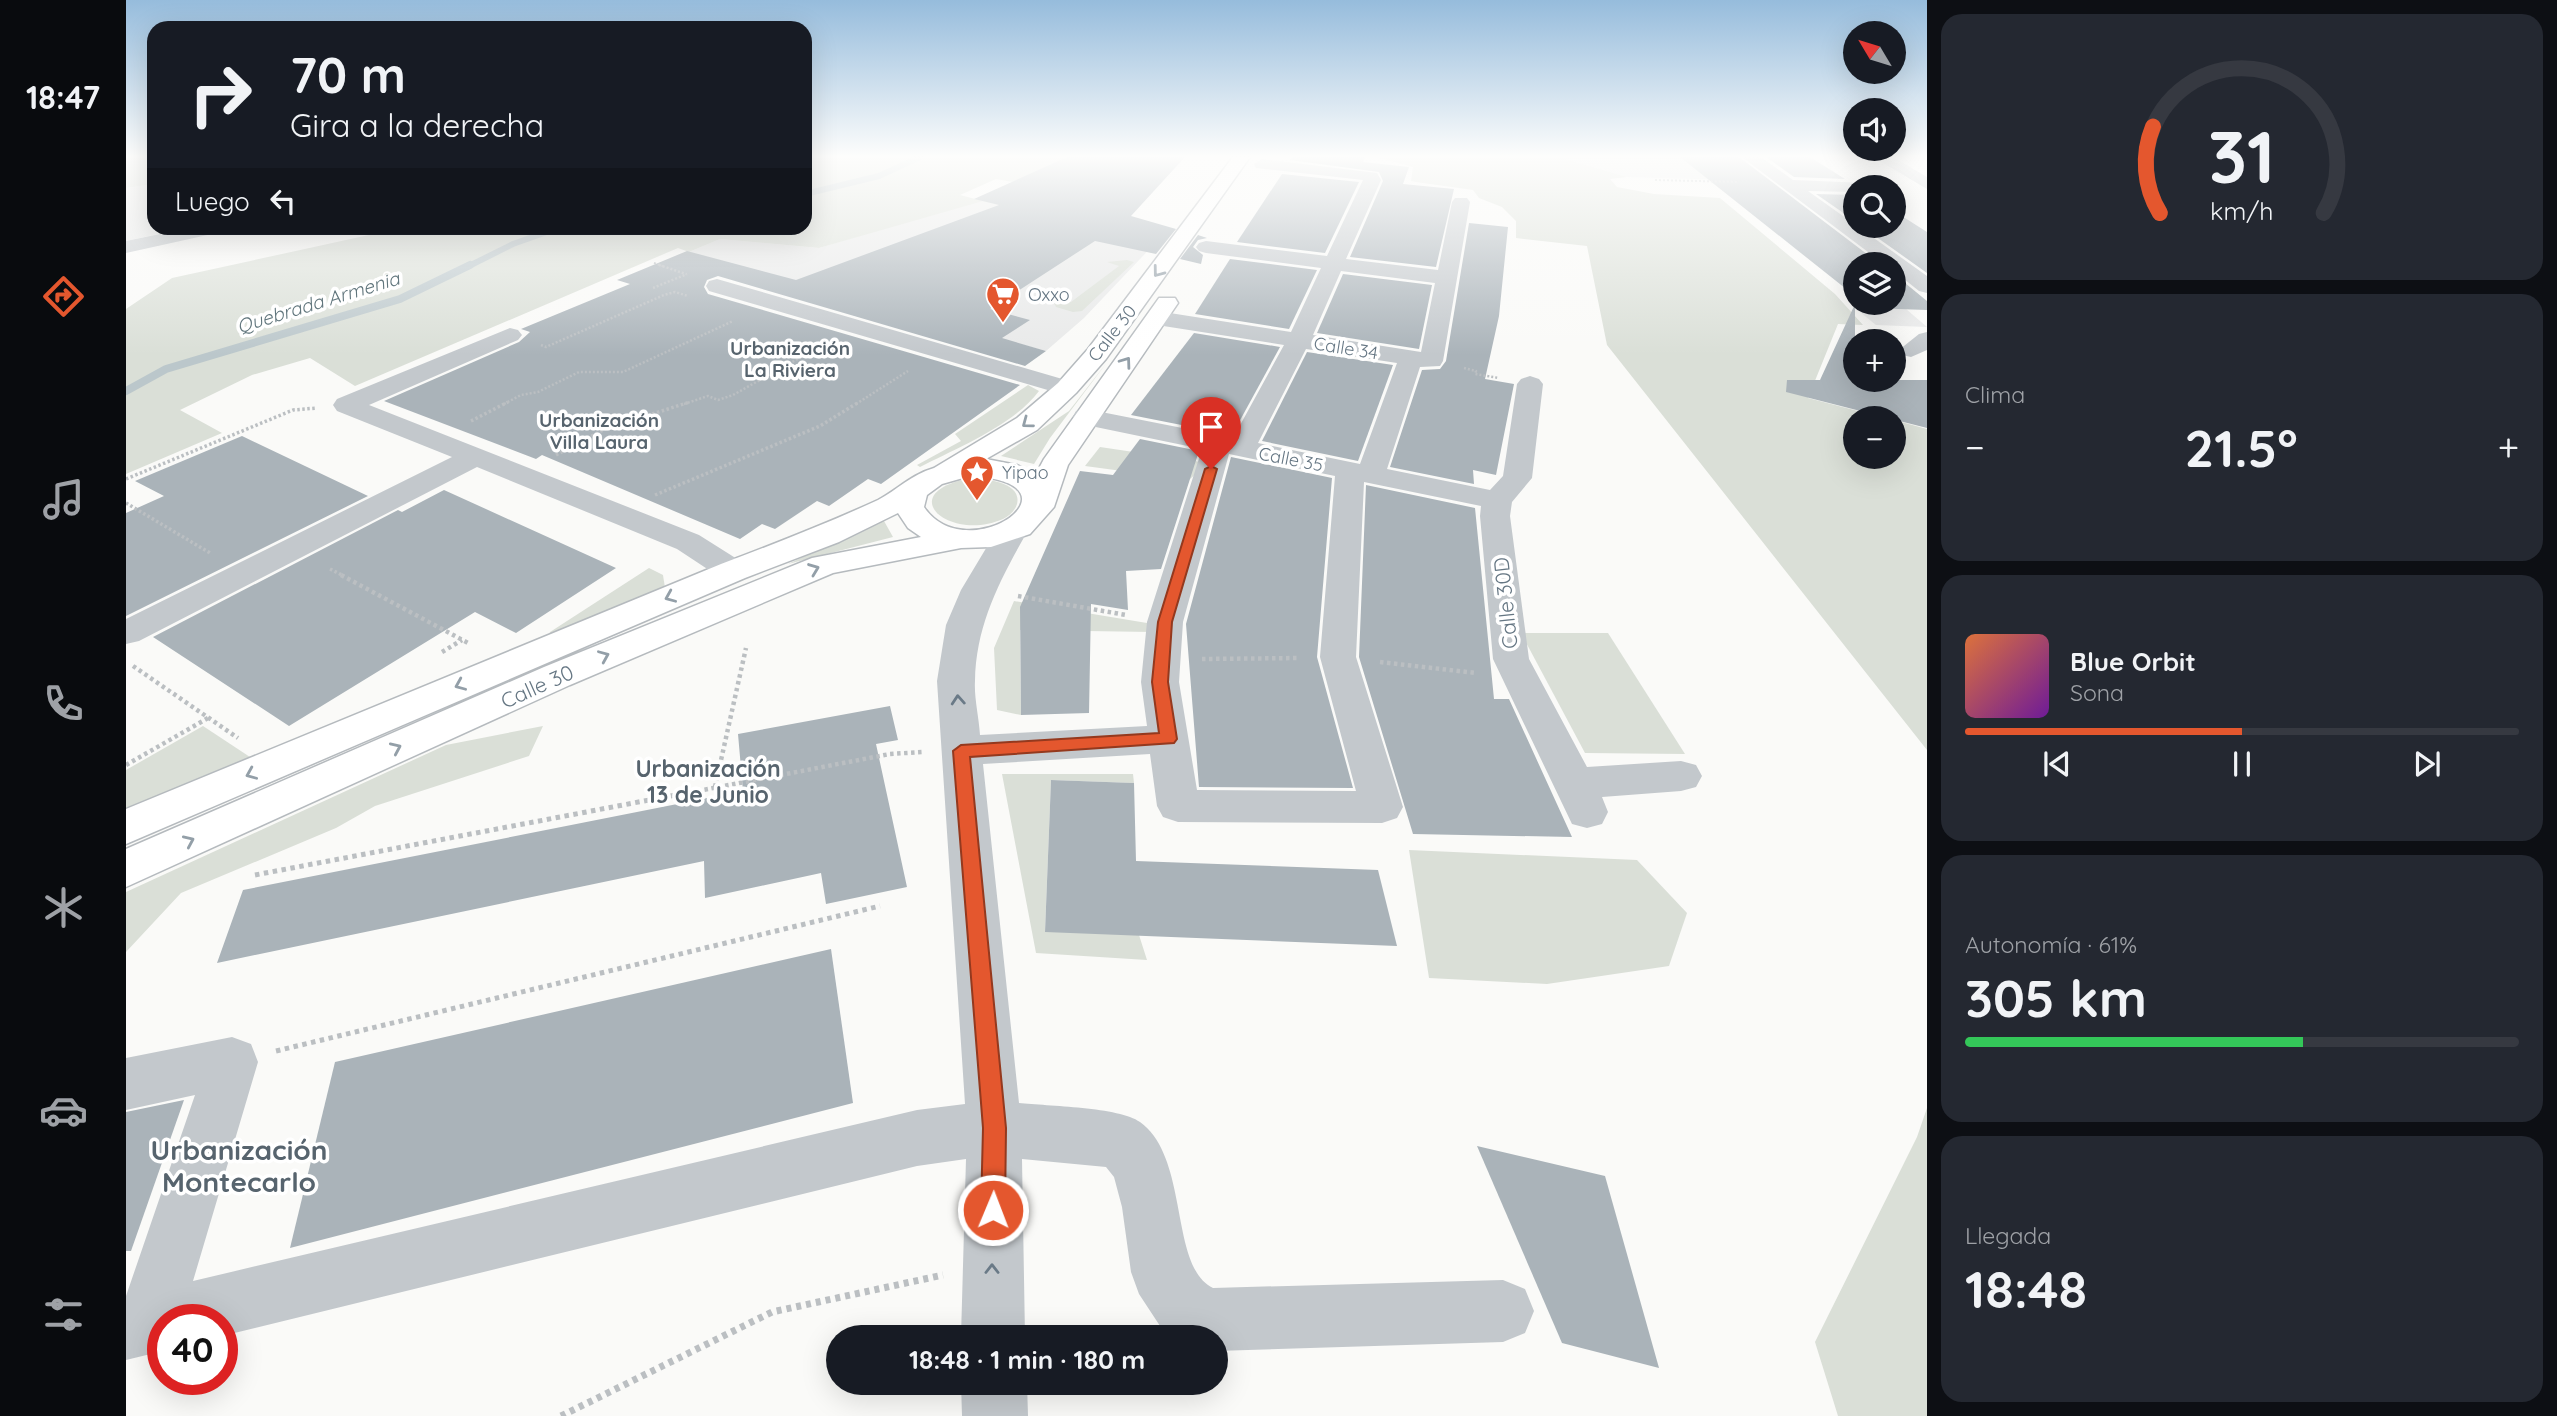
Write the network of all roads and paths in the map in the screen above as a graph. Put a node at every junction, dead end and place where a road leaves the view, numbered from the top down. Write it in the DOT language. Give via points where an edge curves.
graph roads {
  1 [pos="1205,223"];
  2 [pos="1353,223"];
  3 [pos="1457,223"];
  4 [pos="1840,223"];
  5 [pos="1220,226"];
  6 [pos="182,235"];
  7 [pos="126,247"];
  8 [pos="1206,247"];
  9 [pos="654,263"];
  10 [pos="1335,264"];
  11 [pos="1192,267"];
  12 [pos="1447,278"];
  13 [pos="717,286"];
  14 [pos="1927,286"];
  15 [pos="1178,287"];
  16 [pos="772,302"];
  17 [pos="1157,318"];
  18 [pos="857,326"];
  19 [pos="510,335"];
  20 [pos="1299,340"];
  21 [pos="546,347"];
  22 [pos="941,351"];
  23 [pos="1421,359"];
  24 [pos="1530,384"];
  25 [pos="1067,388"];
  26 [pos="346,405"];
  27 [pos="1086,417"];
  28 [pos="434,440"];
  29 [pos="1229,446"];
  30 [pos="474,457"];
  31 [pos="946,471"];
  32 [pos="1360,473"];
  33 [pos="521,474"];
  34 [pos="126,479"];
  35 [pos="909,496"];
  36 [pos="1497,500"];
  37 [pos="126,503"];
  38 [pos="615,511"];
  39 [pos="1025,519"];
  40 [pos="960,539"];
  41 [pos="292,548"];
  42 [pos="733,571"];
  43 [pos="244,573"];
  44 [pos="978,590"];
  45 [pos="1165,622"];
  46 [pos="126,633"];
  47 [pos="746,648"];
  48 [pos="1338,657"];
  49 [pos="1164,659"];
  50 [pos="126,662"];
  51 [pos="509,665"];
  52 [pos="1519,678"];
  53 [pos="208,718"];
  54 [pos="1168,739"];
  55 [pos="961,751"];
  56 [pos="277,763"];
  57 [pos="126,765"];
  58 [pos="1681,776"];
  59 [pos="715,787"];
  60 [pos="126,827"];
  61 [pos="126,869"];
  62 [pos="255,875"];
  63 [pos="880,906"];
  64 [pos="233,1062"];
  65 [pos="126,1084"];
  66 [pos="994,1128"];
  67 [pos="992,1265"];
  68 [pos="1503,1311"];
  69 [pos="138,1324"];
  70 [pos="993,1325"];
  71 [pos="994,1395"];
  72 [pos="561,1416"];
  73 [pos="995,1416"];
  1 -- 25 [label="main road, Calle 30, one-way"];
  2 -- 10 [label="street"];
  3 -- 12 [label="street"];
  4 -- 14 [label="street"];
  5 -- 8 [label="main road"];
  6 -- 7 [label="street"];
  8 -- 10 [label="street"];
  8 -- 11 [label="main road"];
  9 -- 21 [label="path" via="687,274 653,288 667,293 664,295"];
  10 -- 12 [label="street"];
  10 -- 20 [label="street"];
  12 -- 23 [label="street"];
  13 -- 16 [label="street"];
  15 -- 17 [label="main road, Calle 30"];
  16 -- 18 [label="street"];
  16 -- 28 [label="path" via="645,365 623,372 579,372"];
  17 -- 20 [label="street, Calle 34"];
  27 -- 17 [label="main road, Calle 30, one-way"];
  18 -- 22 [label="street"];
  18 -- 33 [label="path" via="733,395 718,400 708,396 605,429"];
  19 -- 26 [label="street"];
  20 -- 23 [label="street, Calle 34"];
  20 -- 29 [label="street"];
  22 -- 25 [label="street"];
  22 -- 38 [label="path" via="820,426"];
  23 -- 24 [label="path"];
  23 -- 32 [label="street"];
  24 -- 36 [label="street" via="1517,478"];
  25 -- 31 [label="main road, Calle 30, one-way" via="1027,424"];
  26 -- 28 [label="street"];
  26 -- 34 [label="path" via="293,410"];
  27 -- 29 [label="street, Calle 35"];
  27 -- 39 [label="main road, Calle 30"];
  28 -- 30 [label="street"];
  29 -- 32 [label="street, Calle 35"];
  29 -- 45 [label="street"];
  30 -- 33 [label="street"];
  30 -- 41 [label="street"];
  31 -- 35 [label="main road, Calle 30" via="923,481"];
  31 -- 39 [label="main road" via="992,468 1028,482 1038,494"];
  32 -- 36 [label="street, Calle 35"];
  32 -- 48 [label="street"];
  33 -- 38 [label="street"];
  35 -- 40 [label="main road" via="909,510 918,523 936,534"];
  35 -- 42 [label="main road, Calle 30" via="828,535"];
  36 -- 52 [label="street, Calle 30D" via="1511,659"];
  37 -- 43 [label="path"];
  38 -- 42 [label="street" via="688,542"];
  39 -- 40 [label="main road, Calle 30" via="987,538"];
  39 -- 44 [label="street"];
  61 -- 40 [label="main road, Calle 30, one-way" via="557,677 824,565"];
  41 -- 43 [label="street"];
  41 -- 51 [label="path"];
  42 -- 51 [label="main road, Calle 30, one-way"];
  43 -- 46 [label="street"];
  44 -- 45 [label="path"];
  55 -- 44 [label="street, one-way" via="956,681 964,625"];
  45 -- 49 [label="street"];
  47 -- 59 [label="path"];
  48 -- 49 [label="path"];
  48 -- 52 [label="path"];
  48 -- 54 [label="street" via="1382,807 1178,806"];
  49 -- 54 [label="street" via="1160,682"];
  50 -- 53 [label="path"];
  51 -- 56 [label="main road, Calle 30, one-way"];
  52 -- 58 [label="street, Calle 30D" via="1581,797"];
  53 -- 56 [label="path"];
  53 -- 57 [label="path"];
  54 -- 55 [label="street"];
  55 -- 59 [label="path" via="890,754"];
  55 -- 66 [label="street"];
  56 -- 60 [label="main road, Calle 30, one-way"];
  59 -- 62 [label="path"];
  63 -- 64 [label="path"];
  64 -- 65 [label="street"];
  64 -- 69 [label="street"];
  66 -- 67 [label="street"];
  66 -- 68 [label="street" via="1120,1142 1139,1162 1161,1272 1184,1307 1210,1320"];
  66 -- 69 [label="street" via="917,1138"];
  70 -- 67 [label="street, one-way"];
  67 -- 72 [label="path" via="772,1312"];
  71 -- 73 [label="street"];
}
